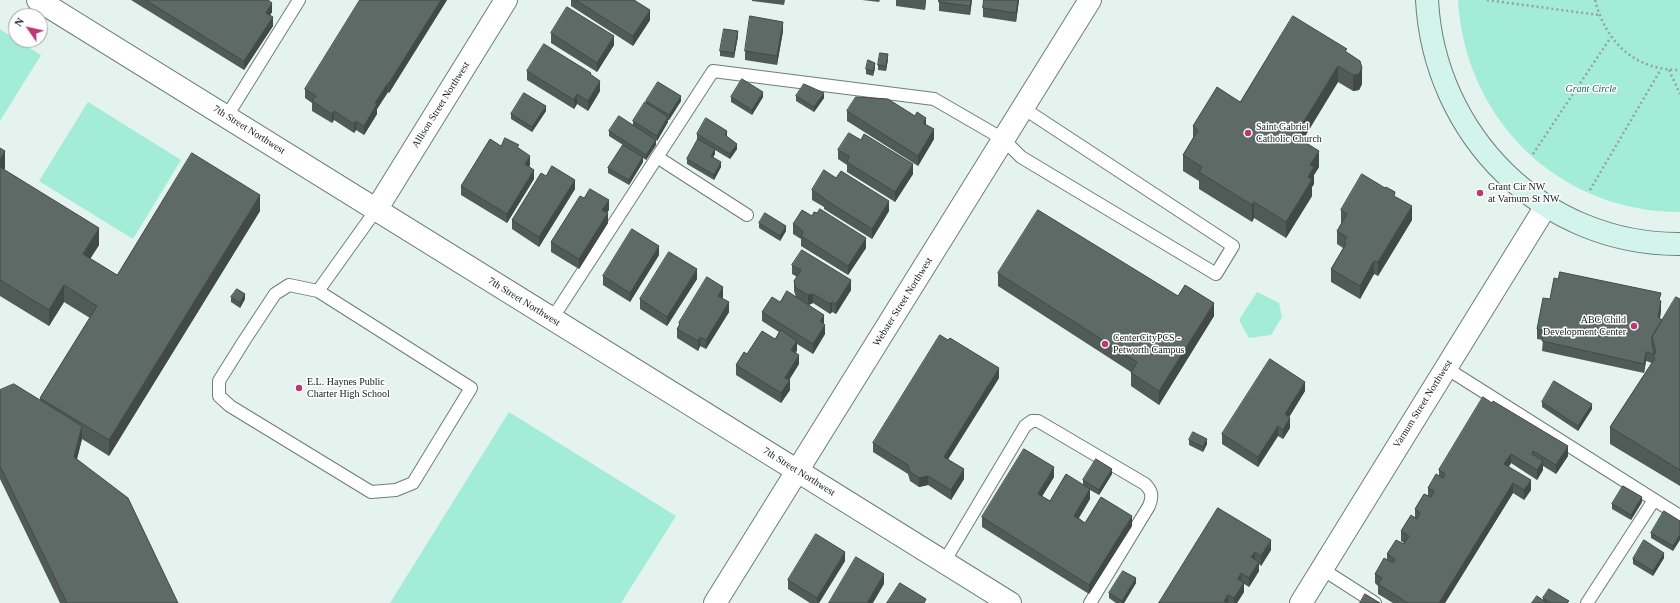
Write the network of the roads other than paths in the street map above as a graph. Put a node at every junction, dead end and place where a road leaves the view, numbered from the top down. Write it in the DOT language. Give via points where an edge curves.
graph roads {
  1 [pos="38,0"];
  2 [pos="299,0"];
  3 [pos="506,0"];
  4 [pos="1090,0"];
  5 [pos="1427,0"];
  6 [pos="1023,108"];
  7 [pos="227,116"];
  8 [pos="1003,139"];
  9 [pos="657,157"];
  10 [pos="1546,206"];
  11 [pos="376,210"];
  12 [pos="747,215"];
  13 [pos="1680,244"];
  14 [pos="318,291"];
  15 [pos="552,319"];
  16 [pos="1446,368"];
  17 [pos="797,471"];
  18 [pos="1654,500"];
  19 [pos="1680,516"];
  20 [pos="944,562"];
  21 [pos="1322,569"];
  22 [pos="715,603"];
  23 [pos="1010,603"];
  24 [pos="1090,603"];
  25 [pos="1301,603"];
  26 [pos="1375,603"];
  27 [pos="1587,603"];
  1 -- 7 [label="street, 7th Street Northwest"];
  2 -- 7 [label="lane"];
  3 -- 11 [label="street, Allison Street Northwest"];
  4 -- 6 [label="street, Webster Street Northwest"];
  5 -- 10 [label="main road" via="1430,32 1440,71 1465,125 1489,158 1517,185"];
  6 -- 8 [label="street, Webster Street Northwest"];
  6 -- 8 [label="lane" via="1233,246 1216,274 1021,157"];
  7 -- 11 [label="street, 7th Street Northwest"];
  8 -- 9 [label="lane" via="934,100 713,71"];
  8 -- 17 [label="street, Webster Street Northwest"];
  9 -- 12 [label="lane"];
  9 -- 15 [label="lane"];
  10 -- 13 [label="main road" via="1618,237 1644,242"];
  10 -- 16 [label="street, Varnum Street Northwest"];
  11 -- 14 [label="lane"];
  11 -- 15 [label="street, 7th Street Northwest"];
  14 -- 14 [label="lane" via="471,388 413,483 396,490 371,492 230,406 219,396 219,381 275,294 289,285"];
  15 -- 17 [label="street, 7th Street Northwest"];
  16 -- 18 [label="lane"];
  16 -- 21 [label="street, Varnum Street Northwest"];
  17 -- 20 [label="street, 7th Street Northwest"];
  17 -- 22 [label="street, Webster Street Northwest"];
  18 -- 19 [label="lane"];
  18 -- 27 [label="lane"];
  20 -- 23 [label="street, 7th Street Northwest"];
  20 -- 24 [label="lane" via="1025,426 1038,420 1151,490 1149,506"];
  21 -- 25 [label="street, Varnum Street Northwest"];
  21 -- 26 [label="lane"];
}
